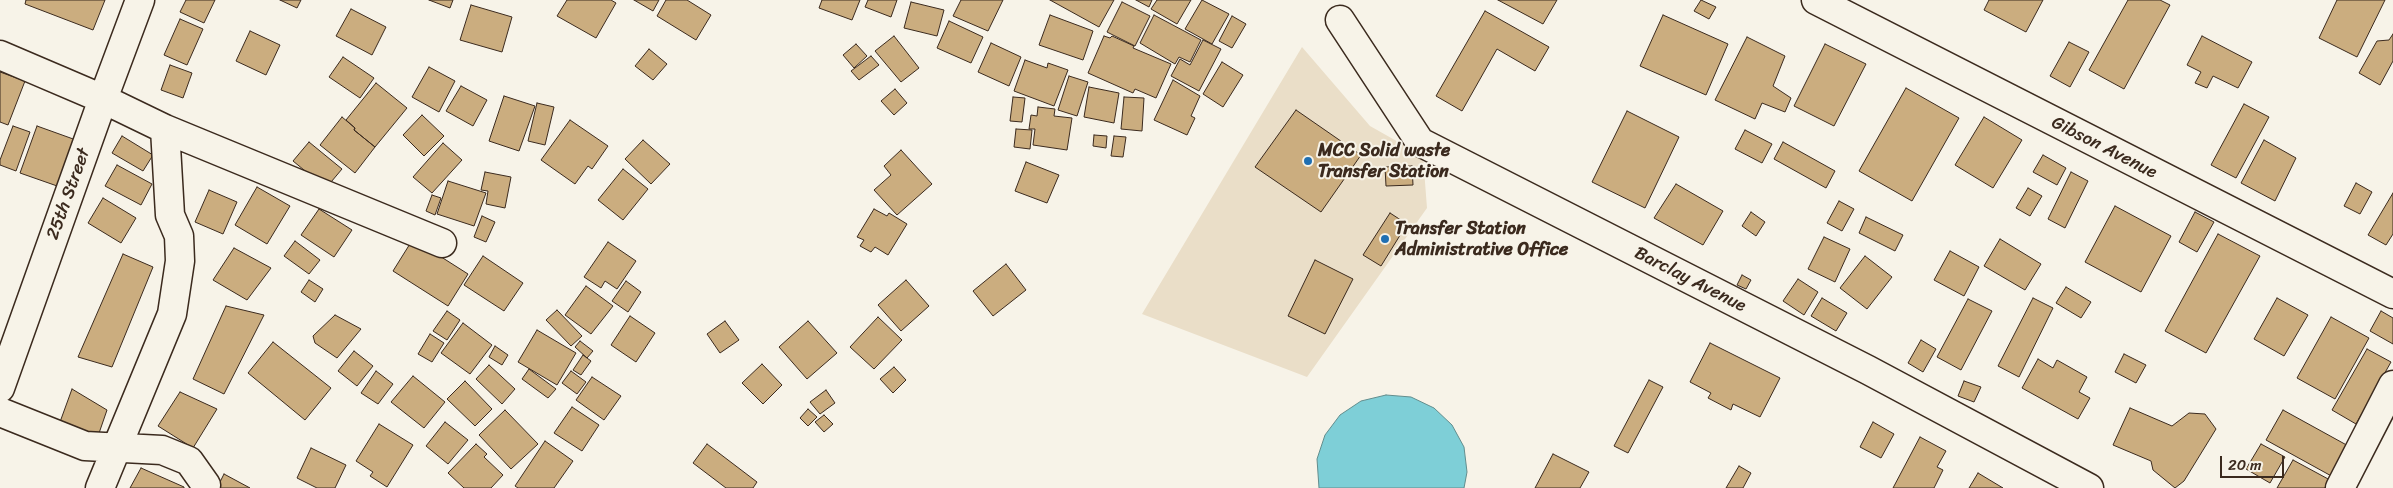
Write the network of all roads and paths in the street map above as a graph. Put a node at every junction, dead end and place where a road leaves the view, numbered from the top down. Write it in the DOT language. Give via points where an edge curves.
graph roads {
  1 [pos="140,0"];
  2 [pos="1816,0"];
  3 [pos="1340,20"];
  4 [pos="0,55"];
  5 [pos="103,98"];
  6 [pos="165,129"];
  7 [pos="442,243"];
  8 [pos="2393,294"];
  9 [pos="2393,385"];
  10 [pos="0,388"];
  11 [pos="0,412"];
  12 [pos="119,447"];
  13 [pos="206,484"];
  14 [pos="100,488"];
  15 [pos="2089,488"];
  16 [pos="2340,488"];
  1 -- 5 [label="street, 25th Street"];
  2 -- 8 [label="street, Gibson Avenue"];
  3 -- 15 [label="street, Barclay Avenue" via="1420,142 1868,370"];
  4 -- 5 [label="street"];
  5 -- 6 [label="street"];
  5 -- 10 [label="street, 25th Street"];
  6 -- 7 [label="street"];
  6 -- 12 [label="street" via="170,215 179,236 180,260 172,314"];
  9 -- 16 [label="street"];
  11 -- 12 [label="street" via="85,446"];
  12 -- 13 [label="street" via="162,450 189,461"];
  12 -- 14 [label="street"];
}
